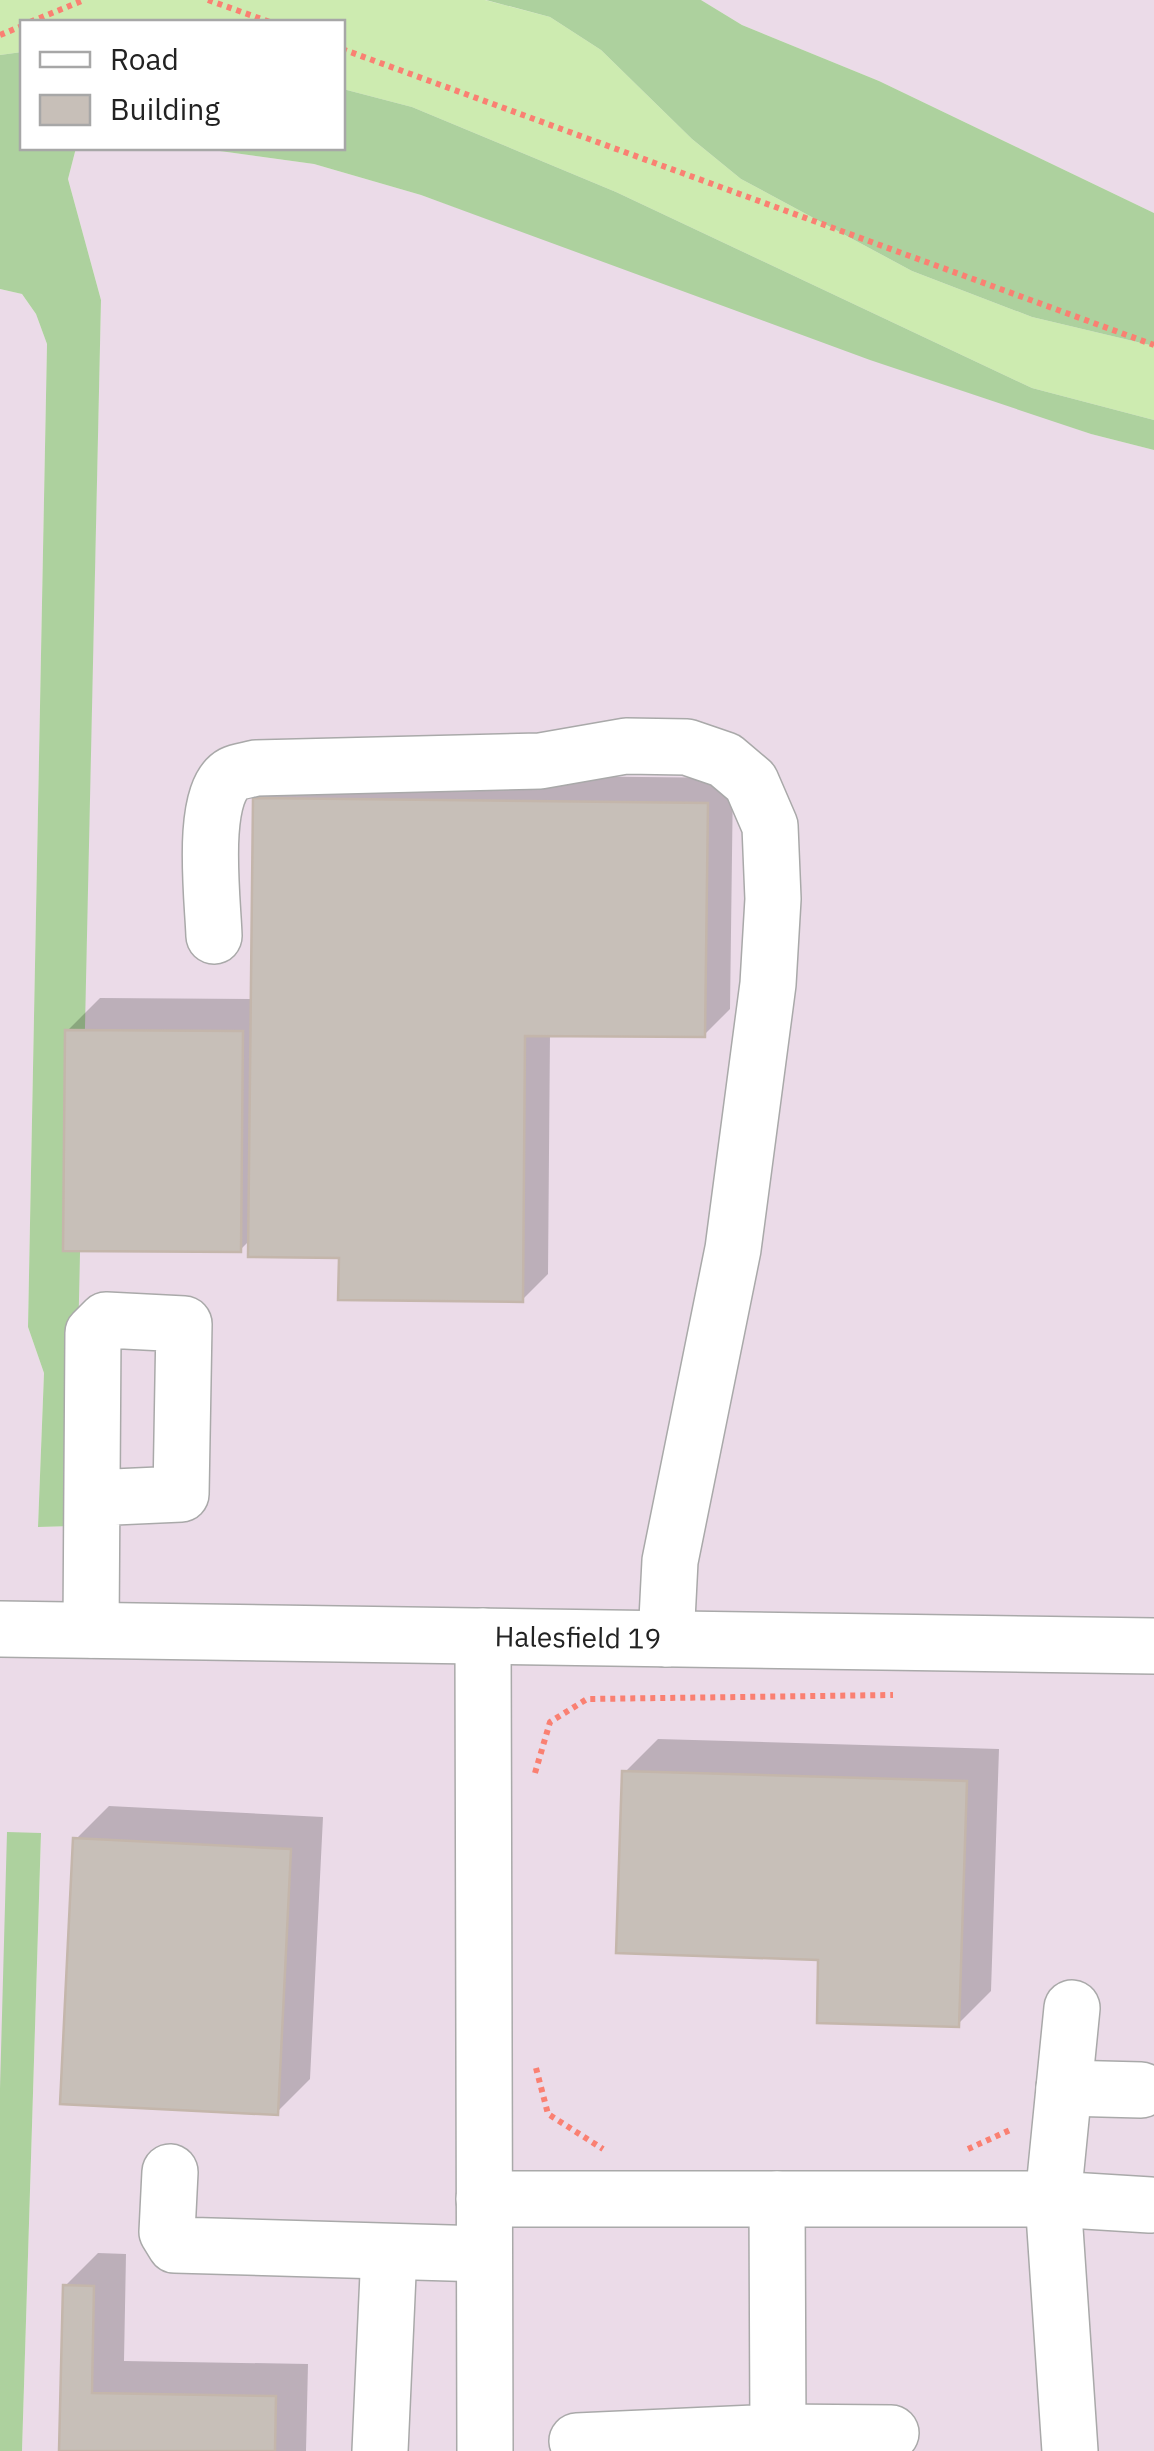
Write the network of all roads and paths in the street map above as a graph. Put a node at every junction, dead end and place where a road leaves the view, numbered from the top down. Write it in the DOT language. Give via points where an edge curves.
graph roads {
  1 [pos="84,0"];
  2 [pos="208,0"];
  3 [pos="35,20"];
  4 [pos="264,20"];
  5 [pos="345,50"];
  6 [pos="1154,345"];
  7 [pos="214,936"];
  8 [pos="92,1498"];
  9 [pos="0,1628"];
  10 [pos="91,1630"];
  11 [pos="483,1636"];
  12 [pos="666,1639"];
  13 [pos="1154,1646"];
  14 [pos="900,1695"];
  15 [pos="534,1776"];
  16 [pos="1072,2008"];
  17 [pos="534,2062"];
  18 [pos="1141,2090"];
  19 [pos="1062,2107"];
  20 [pos="960,2153"];
  21 [pos="614,2155"];
  22 [pos="170,2172"];
  23 [pos="484,2199"];
  24 [pos="777,2199"];
  25 [pos="1052,2199"];
  26 [pos="1150,2206"];
  27 [pos="389,2252"];
  28 [pos="484,2254"];
  29 [pos="778,2432"];
  30 [pos="892,2432"];
  31 [pos="577,2441"];
  32 [pos="380,2451"];
  33 [pos="485,2451"];
  34 [pos="1070,2451"];
  1 -- 3 [label="path"];
  2 -- 4 [label="path"];
  5 -- 6 [label="path"];
  7 -- 12 [label="street" via="212,814 230,775 256,768 540,761 626,746 687,747 726,760 751,782 770,826 768,984 733,1249 670,1560"];
  8 -- 10 [label="street"];
  9 -- 10 [label="street, Halesfield 19"];
  10 -- 11 [label="street, Halesfield 19"];
  11 -- 12 [label="street, Halesfield 19"];
  11 -- 23 [label="street"];
  12 -- 13 [label="street, Halesfield 19"];
  14 -- 15 [label="path" via="587,1699 550,1722"];
  16 -- 19 [label="street"];
  17 -- 21 [label="path" via="548,2114"];
  18 -- 19 [label="street"];
  19 -- 20 [label="path"];
  19 -- 25 [label="street"];
  22 -- 27 [label="street" via="168,2232 175,2245"];
  23 -- 24 [label="street"];
  23 -- 28 [label="street"];
  24 -- 25 [label="street"];
  24 -- 29 [label="street"];
  25 -- 26 [label="street"];
  25 -- 34 [label="street"];
  27 -- 28 [label="street"];
  27 -- 32 [label="street"];
  28 -- 33 [label="street"];
  29 -- 30 [label="street"];
  29 -- 31 [label="street"];
}
